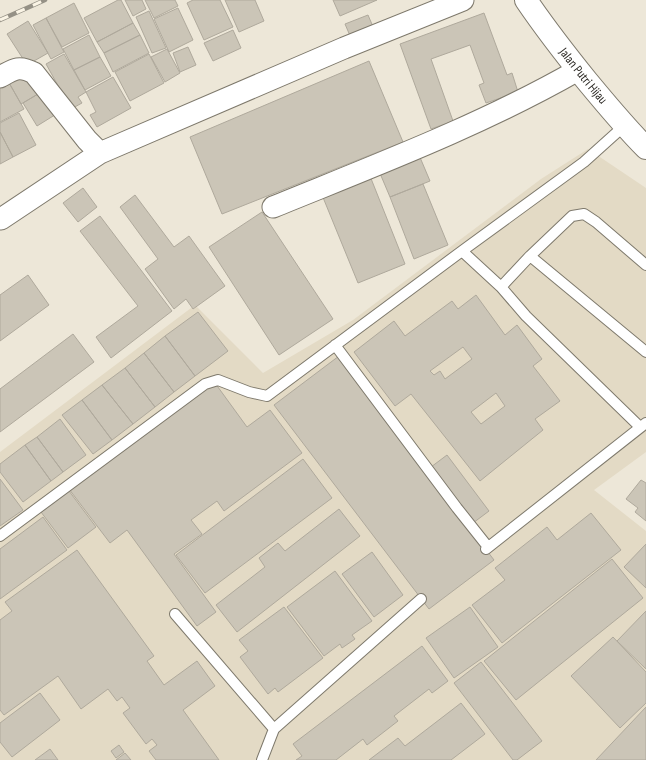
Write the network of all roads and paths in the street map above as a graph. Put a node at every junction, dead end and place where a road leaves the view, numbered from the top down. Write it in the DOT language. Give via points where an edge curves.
graph roads {
  1 [pos="463,0"];
  2 [pos="526,0"];
  3 [pos="543,0"];
  4 [pos="541,23"];
  5 [pos="578,70"];
  6 [pos="0,77"];
  7 [pos="624,126"];
  8 [pos="646,148"];
  9 [pos="100,153"];
  10 [pos="273,207"];
  11 [pos="1,219"];
  12 [pos="462,251"];
  13 [pos="530,256"];
  14 [pos="646,265"];
  15 [pos="501,287"];
  16 [pos="335,345"];
  17 [pos="646,352"];
  18 [pos="643,425"];
  19 [pos="0,536"];
  20 [pos="421,599"];
  21 [pos="175,614"];
  22 [pos="274,729"];
  23 [pos="262,760"];
  1 -- 9 [label="street"];
  2 -- 4 [label="main road, Jalan Putri Hijau"];
  3 -- 4 [label="main road"];
  4 -- 5 [label="main road, Jalan Putri Hijau"];
  5 -- 7 [label="main road, Jalan Putri Hijau"];
  5 -- 10 [label="street" via="537,93 422,146"];
  6 -- 9 [label="street" via="21,68 34,73"];
  7 -- 8 [label="main road, Jalan Putri Hijau"];
  7 -- 12 [label="lane" via="584,162"];
  9 -- 11 [label="street"];
  12 -- 15 [label="lane"];
  12 -- 16 [label="lane"];
  13 -- 14 [label="lane" via="572,216 584,214"];
  13 -- 15 [label="lane"];
  13 -- 17 [label="lane"];
  15 -- 18 [label="lane" via="526,316"];
  16 -- 18 [label="lane" via="487,548"];
  16 -- 19 [label="lane" via="267,396 218,380 205,384"];
  20 -- 22 [label="lane"];
  21 -- 22 [label="lane"];
  22 -- 23 [label="lane"];
}
